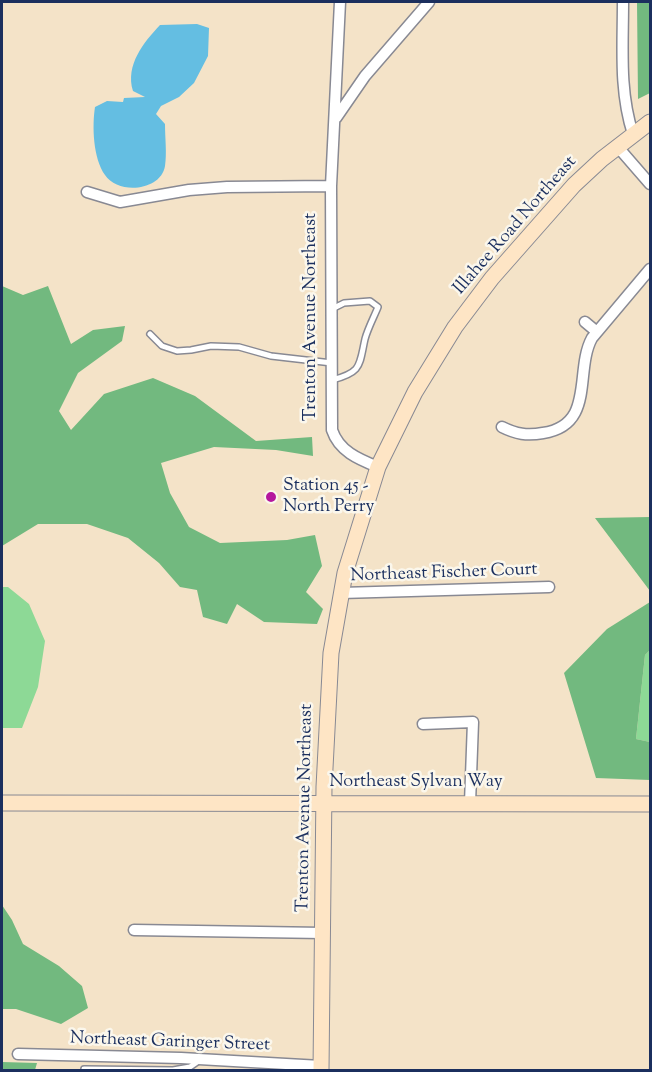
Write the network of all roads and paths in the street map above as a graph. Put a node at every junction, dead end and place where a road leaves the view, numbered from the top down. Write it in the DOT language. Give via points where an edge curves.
graph roads {
  1 [pos="340,2"];
  2 [pos="429,2"];
  3 [pos="623,2"];
  4 [pos="336,118"];
  5 [pos="651,122"];
  6 [pos="633,134"];
  7 [pos="617,147"];
  8 [pos="651,184"];
  9 [pos="331,186"];
  10 [pos="87,192"];
  11 [pos="651,269"];
  12 [pos="332,309"];
  13 [pos="585,322"];
  14 [pos="597,332"];
  15 [pos="150,334"];
  16 [pos="332,363"];
  17 [pos="332,380"];
  18 [pos="502,427"];
  19 [pos="378,467"];
  20 [pos="549,587"];
  21 [pos="341,594"];
  22 [pos="423,724"];
  23 [pos="2,803"];
  24 [pos="324,803"];
  25 [pos="470,803"];
  26 [pos="651,804"];
  27 [pos="134,930"];
  28 [pos="322,933"];
  29 [pos="18,1054"];
  30 [pos="201,1059"];
  31 [pos="84,1069"];
  32 [pos="321,1069"];
  1 -- 4 [label="street, Trenton Avenue Northeast"];
  2 -- 4 [label="street" via="365,76"];
  3 -- 6 [label="street" via="622,82"];
  4 -- 9 [label="street, Trenton Avenue Northeast"];
  5 -- 6 [label="main road, Illahee Road Northeast"];
  6 -- 7 [label="main road, Illahee Road Northeast"];
  7 -- 8 [label="street"];
  7 -- 19 [label="main road, Illahee Road Northeast" via="560,200 473,302 415,392"];
  9 -- 10 [label="street" via="227,187 120,202"];
  9 -- 12 [label="street, Trenton Avenue Northeast"];
  11 -- 14 [label="street"];
  12 -- 16 [label="street, Trenton Avenue Northeast"];
  12 -- 17 [label="lane" via="344,303 370,301 378,307 360,365 347,376"];
  13 -- 14 [label="street"];
  14 -- 18 [label="street" via="588,345 582,398 565,424 552,432 534,435 516,434"];
  15 -- 16 [label="lane" via="162,346 177,351 239,347 271,356"];
  16 -- 17 [label="street, Trenton Avenue Northeast"];
  17 -- 19 [label="street, Trenton Avenue Northeast" via="332,430 336,442 346,452"];
  19 -- 21 [label="main road, Trenton Avenue Northeast" via="352,544"];
  20 -- 21 [label="street, Northeast Fischer Court"];
  21 -- 24 [label="main road, Trenton Avenue Northeast" via="328,684"];
  22 -- 25 [label="street" via="473,722"];
  23 -- 24 [label="main road, Northeast Sylvan Way"];
  24 -- 25 [label="main road, Northeast Sylvan Way"];
  24 -- 28 [label="main road, Trenton Avenue Northeast"];
  25 -- 26 [label="main road, Northeast Sylvan Way"];
  27 -- 28 [label="street"];
  28 -- 32 [label="main road, Trenton Avenue Northeast"];
  29 -- 30 [label="street, Northeast Garinger Street"];
  30 -- 31 [label="lane" via="190,1067 173,1070"];
  30 -- 32 [label="street, Northeast Garinger Street"];
}
